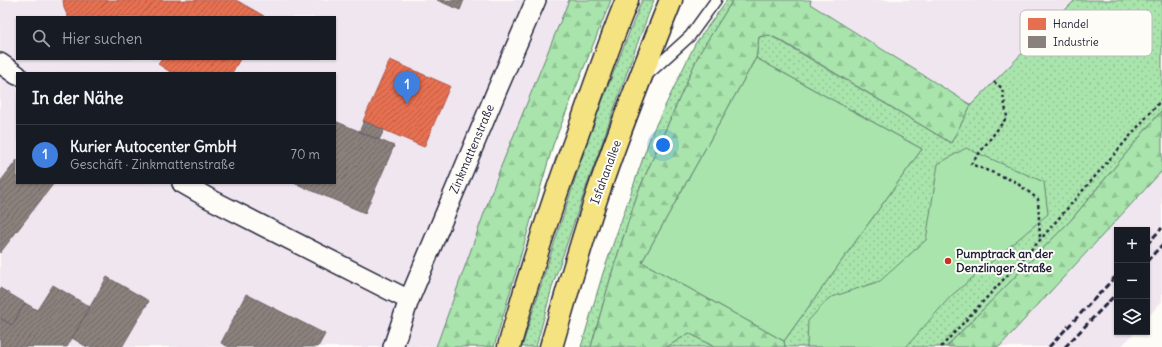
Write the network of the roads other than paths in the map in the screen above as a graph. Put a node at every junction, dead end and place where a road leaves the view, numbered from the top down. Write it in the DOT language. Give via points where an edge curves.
graph roads {
  1 [pos="536,0"];
  2 [pos="627,0"];
  3 [pos="671,0"];
  4 [pos="716,0"];
  5 [pos="0,63"];
  6 [pos="16,74"];
  7 [pos="638,84"];
  8 [pos="184,184"];
  9 [pos="410,300"];
  10 [pos="393,347"];
  11 [pos="509,347"];
  12 [pos="552,347"];
  1 -- 9 [label="street, Zinkmattenstraße"];
  2 -- 11 [label="highway" via="560,182"];
  3 -- 7 [label="highway, Isfahanallee"];
  4 -- 7 [label="lane" via="690,36"];
  5 -- 6 [label="street"];
  7 -- 12 [label="highway, Isfahanallee" via="592,210"];
  8 -- 9 [label="street"];
  9 -- 10 [label="street, Zinkmattenstraße"];
}
